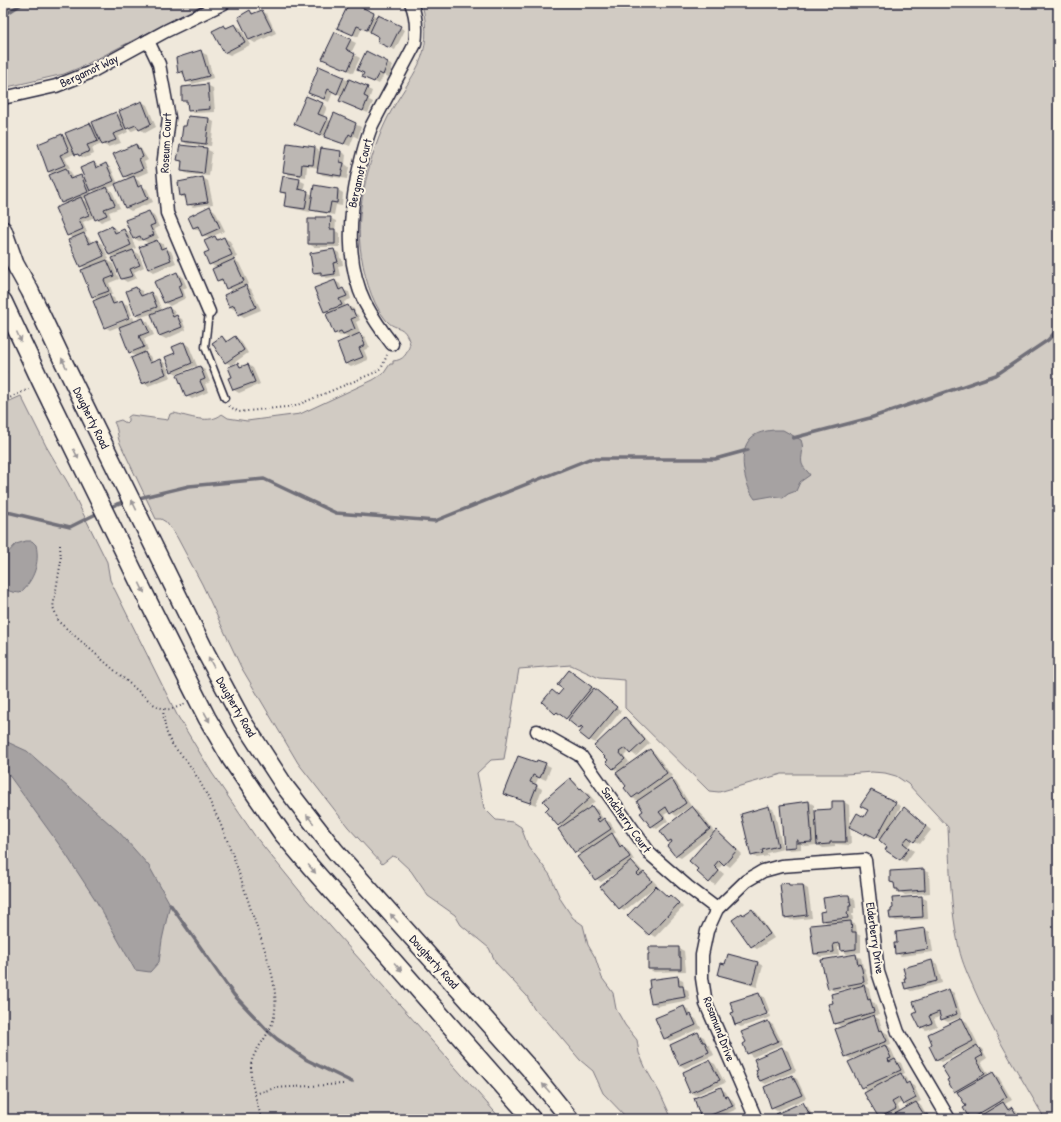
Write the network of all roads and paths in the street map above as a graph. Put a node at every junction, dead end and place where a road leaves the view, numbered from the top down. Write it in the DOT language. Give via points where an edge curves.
graph roads {
  1 [pos="224,3"];
  2 [pos="412,3"];
  3 [pos="148,41"];
  4 [pos="3,98"];
  5 [pos="3,230"];
  6 [pos="3,301"];
  7 [pos="208,312"];
  8 [pos="392,344"];
  9 [pos="42,384"];
  10 [pos="225,398"];
  11 [pos="3,401"];
  12 [pos="60,545"];
  13 [pos="197,698"];
  14 [pos="163,709"];
  15 [pos="537,731"];
  16 [pos="865,860"];
  17 [pos="717,909"];
  18 [pos="344,1084"];
  19 [pos="255,1094"];
  20 [pos="261,1117"];
  21 [pos="532,1119"];
  22 [pos="570,1119"];
  23 [pos="756,1119"];
  24 [pos="949,1119"];
  1 -- 3 [label="street"];
  2 -- 8 [label="street, Bergamot Court" via="417,31 415,44 372,126 362,155 350,232 352,263 358,287 375,320"];
  3 -- 4 [label="street, Bergamot Way" via="89,73 56,86"];
  3 -- 7 [label="street, Roseum Court" via="159,64 169,118 163,167 167,213"];
  22 -- 5 [label="main road, Dougherty Road, one-way" via="528,1067 335,850 286,788 243,722 15,264"];
  6 -- 9 [label="main road, one-way"];
  7 -- 10 [label="lane" via="205,347"];
  8 -- 10 [label="path" via="382,367 376,372 295,406 239,412 228,405"];
  9 -- 11 [label="path"];
  9 -- 13 [label="main road, one-way"];
  12 -- 14 [label="path" via="61,561 53,607 59,622 153,704"];
  13 -- 14 [label="path" via="171,710"];
  13 -- 21 [label="main road, one-way" via="231,758 282,833"];
  14 -- 19 [label="path" via="166,731 172,744 187,761 223,829 266,952 276,1001 275,1017 253,1057 251,1066"];
  15 -- 17 [label="street, Sandcherry Court" via="581,756 651,854"];
  16 -- 17 [label="street, Rosamund Drive" via="788,865 769,870 746,881"];
  16 -- 24 [label="street, Elderberry Drive" via="878,972 898,1032"];
  17 -- 23 [label="street, Rosamund Drive" via="707,931 702,955 706,1004"];
  18 -- 19 [label="path" via="274,1088"];
  19 -- 20 [label="path"];
}
